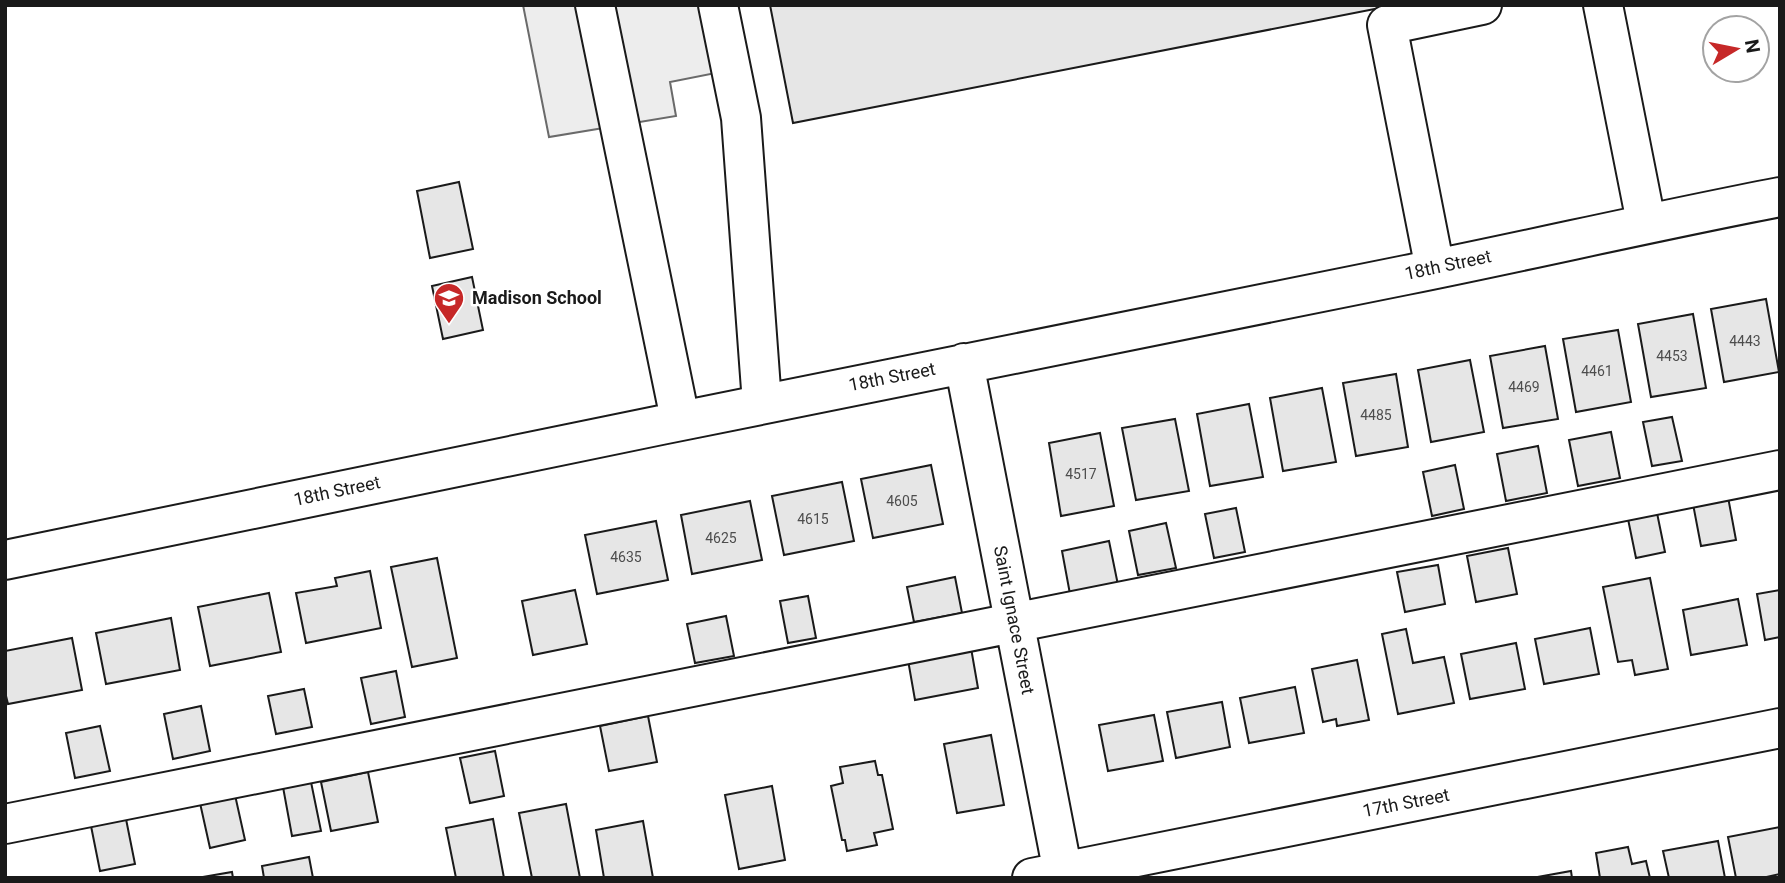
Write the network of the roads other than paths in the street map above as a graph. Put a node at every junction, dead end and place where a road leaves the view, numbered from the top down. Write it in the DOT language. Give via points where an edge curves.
graph roads {
  1 [pos="595,5"];
  2 [pos="718,5"];
  3 [pos="1482,5"];
  4 [pos="1603,5"];
  5 [pos="1780,197"];
  6 [pos="1646,222"];
  7 [pos="1435,269"];
  8 [pos="964,363"];
  9 [pos="762,403"];
  10 [pos="680,419"];
  11 [pos="1780,470"];
  12 [pos="5,560"];
  13 [pos="1014,623"];
  14 [pos="1780,728"];
  15 [pos="5,824"];
  16 [pos="1053,876"];
  1 -- 10 [label="street"];
  2 -- 9 [label="street" via="741,118"];
  3 -- 7 [label="street" via="1387,25"];
  4 -- 6 [label="street"];
  5 -- 6 [label="street, 18th Street"];
  6 -- 7 [label="street, 18th Street"];
  7 -- 8 [label="street, 18th Street"];
  8 -- 9 [label="street, 18th Street"];
  8 -- 13 [label="street, Saint Ignace Street"];
  9 -- 10 [label="street, 18th Street"];
  10 -- 12 [label="street, 18th Street"];
  11 -- 13 [label="street"];
  13 -- 15 [label="street"];
  13 -- 16 [label="street, Saint Ignace Street"];
  14 -- 16 [label="street, 17th Street"];
}
